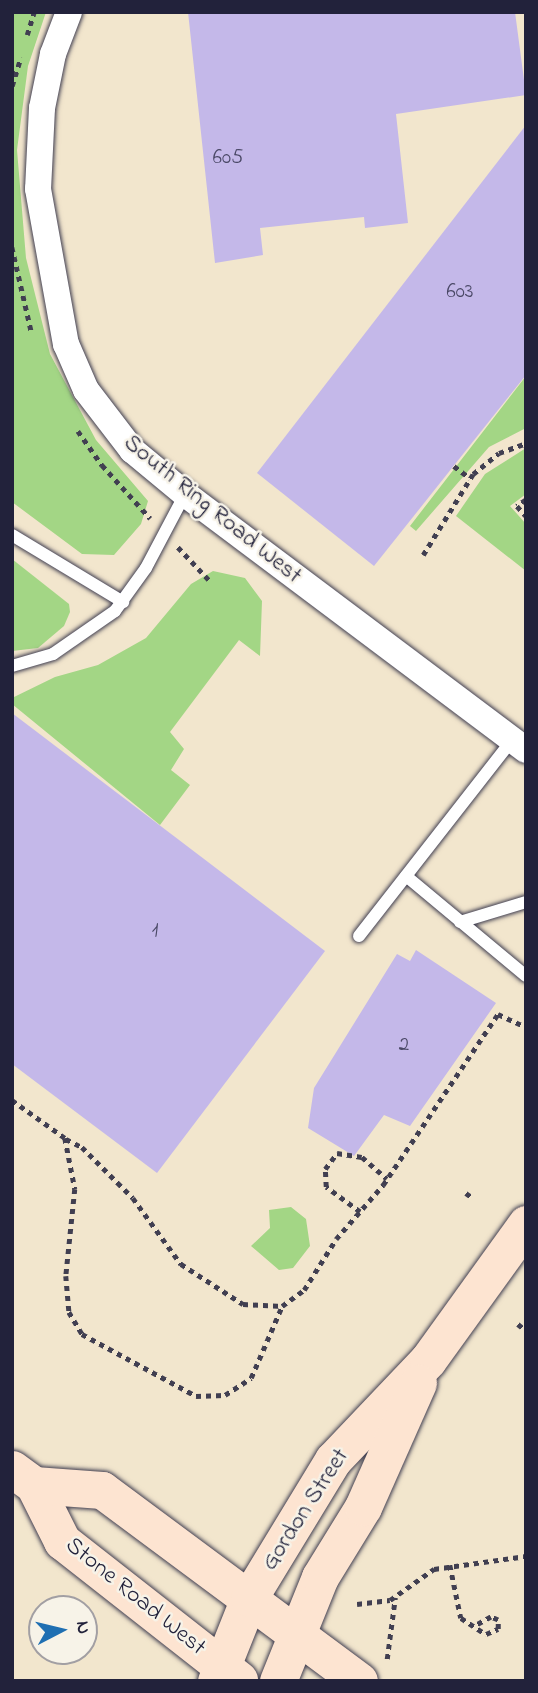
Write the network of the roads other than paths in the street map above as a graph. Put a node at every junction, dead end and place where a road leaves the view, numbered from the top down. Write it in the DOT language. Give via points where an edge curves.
graph roads {
  1 [pos="69,12"];
  2 [pos="185,494"];
  3 [pos="12,535"];
  4 [pos="123,602"];
  5 [pos="12,666"];
  6 [pos="519,745"];
  7 [pos="406,876"];
  8 [pos="526,902"];
  9 [pos="460,922"];
  10 [pos="359,936"];
  11 [pos="526,976"];
  12 [pos="526,1224"];
  13 [pos="428,1360"];
  14 [pos="23,1477"];
  15 [pos="249,1598"];
  16 [pos="295,1633"];
  17 [pos="226,1676"];
  18 [pos="278,1681"];
  19 [pos="359,1681"];
  1 -- 2 [label="street, South Ring Road West" via="47,82 37,172 42,228 66,344 104,417 132,450"];
  2 -- 4 [label="lane"];
  2 -- 6 [label="street, South Ring Road West"];
  3 -- 4 [label="lane"];
  4 -- 5 [label="lane" via="63,648"];
  6 -- 7 [label="lane"];
  7 -- 9 [label="lane"];
  7 -- 10 [label="lane"];
  8 -- 9 [label="lane"];
  9 -- 11 [label="lane"];
  12 -- 13 [label="main road, Gordon Street"];
  13 -- 15 [label="main road, Gordon Street" via="333,1460"];
  13 -- 16 [label="main road, Gordon Street" via="363,1507 320,1577"];
  14 -- 15 [label="main road, Stone Road West" via="102,1490"];
  14 -- 17 [label="main road, Stone Road West" via="62,1541"];
  15 -- 16 [label="main road, Stone Road West"];
  15 -- 17 [label="main road, Gordon Street"];
  16 -- 18 [label="main road, Gordon Street"];
  16 -- 19 [label="main road, Stone Road West"];
}
